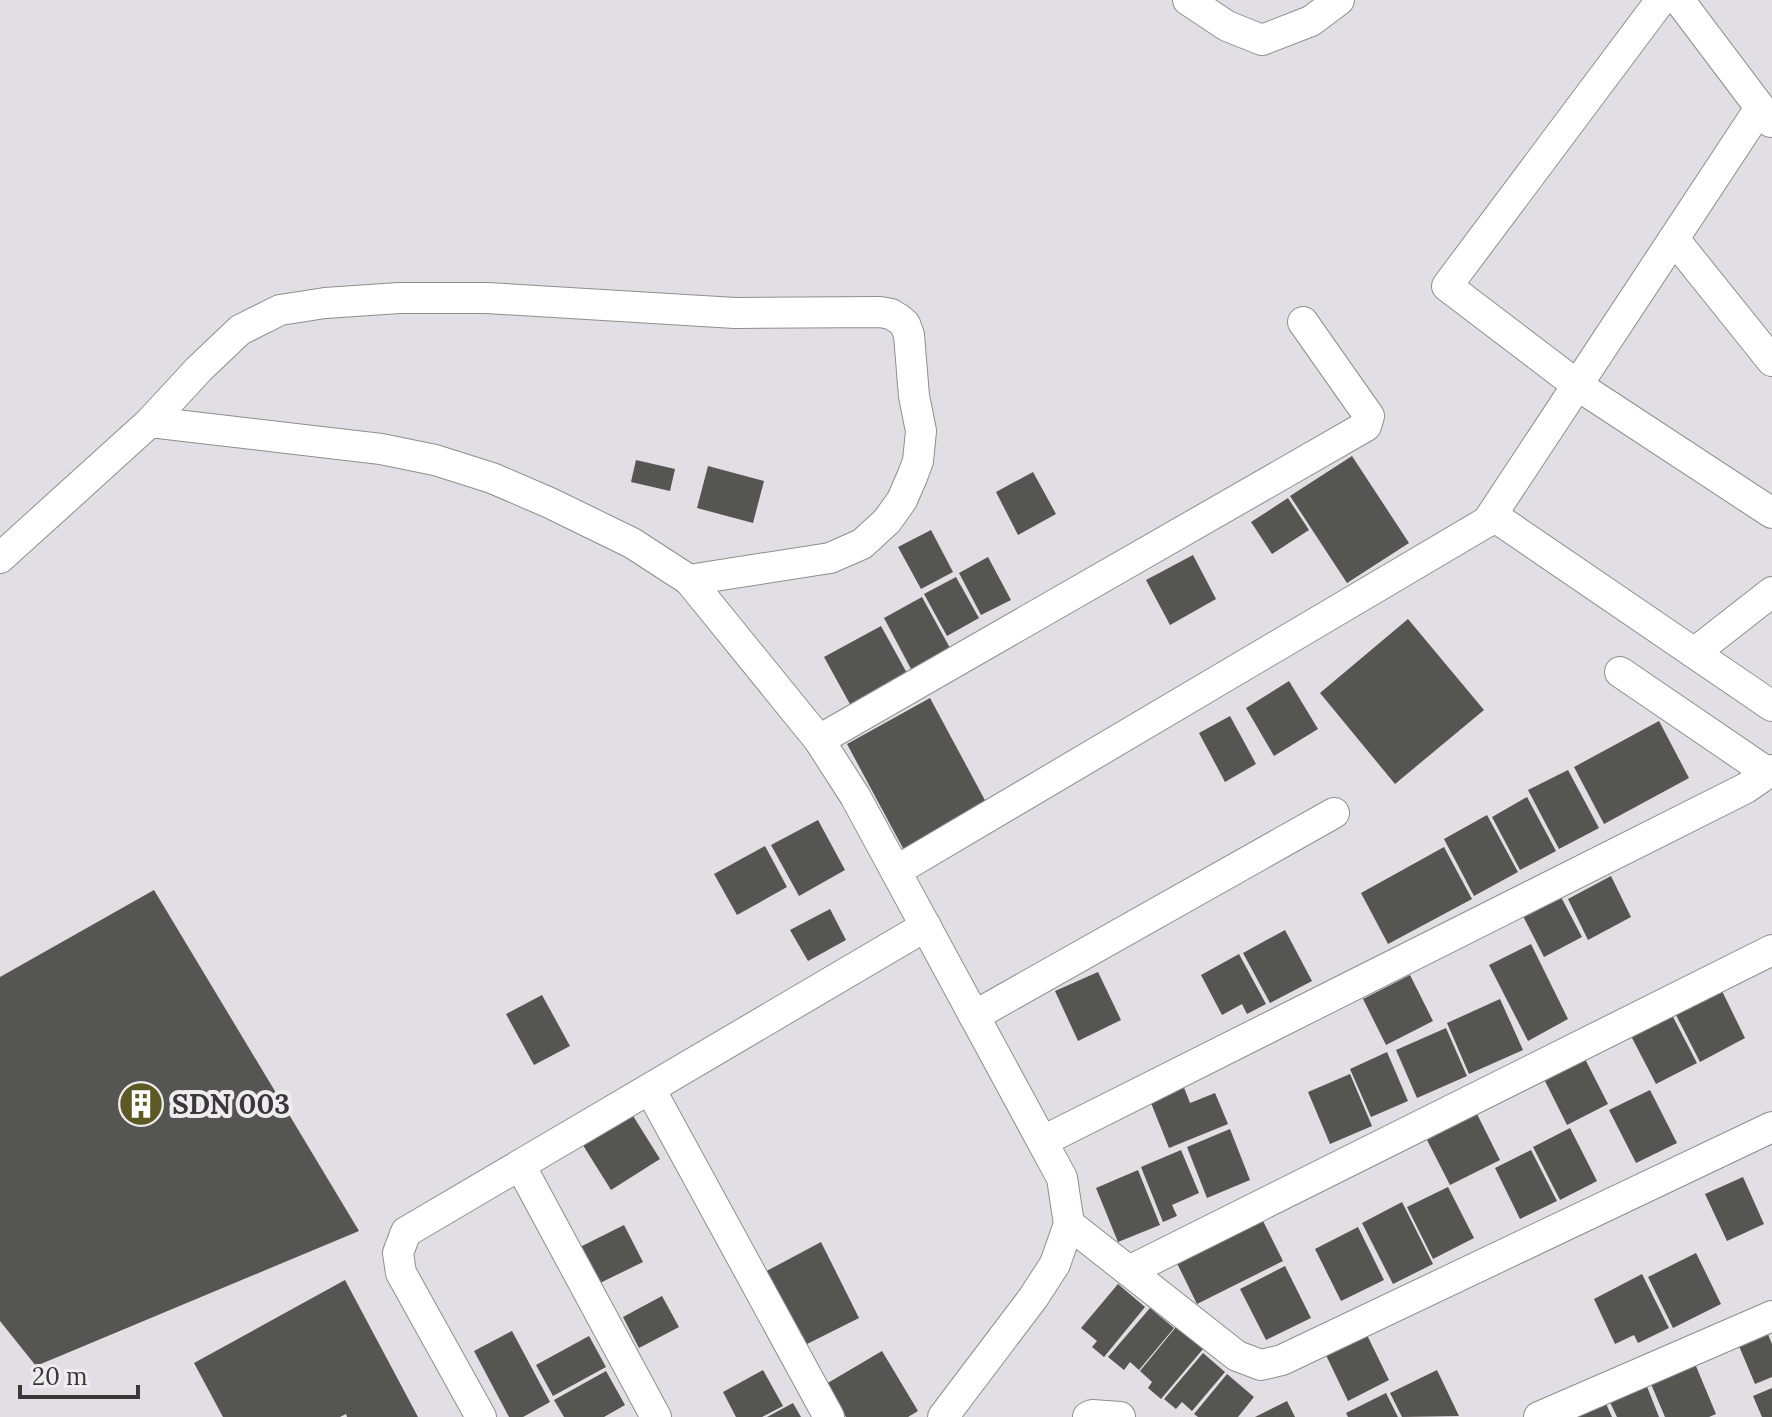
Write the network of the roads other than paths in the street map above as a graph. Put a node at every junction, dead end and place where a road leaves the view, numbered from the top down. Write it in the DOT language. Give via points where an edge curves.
graph roads {
  1 [pos="1188,0"];
  2 [pos="1339,0"];
  3 [pos="1661,0"];
  4 [pos="1679,0"];
  5 [pos="1766,116"];
  6 [pos="1674,239"];
  7 [pos="1303,322"];
  8 [pos="1772,361"];
  9 [pos="1577,385"];
  10 [pos="150,422"];
  11 [pos="1772,513"];
  12 [pos="1487,522"];
  13 [pos="0,558"];
  14 [pos="689,580"];
  15 [pos="1772,592"];
  16 [pos="1694,653"];
  17 [pos="1620,672"];
  18 [pos="1772,706"];
  19 [pos="819,740"];
  20 [pos="1770,772"];
  21 [pos="1334,813"];
  22 [pos="896,871"];
  23 [pos="926,926"];
  24 [pos="1772,950"];
  25 [pos="974,1016"];
  26 [pos="650,1089"];
  27 [pos="1772,1127"];
  28 [pos="1043,1141"];
  29 [pos="520,1165"];
  30 [pos="1069,1224"];
  31 [pos="1129,1271"];
  32 [pos="1772,1316"];
  33 [pos="481,1417"];
  34 [pos="656,1417"];
  35 [pos="829,1417"];
  36 [pos="943,1417"];
  37 [pos="1088,1417"];
  38 [pos="1120,1417"];
  39 [pos="1539,1417"];
  1 -- 2 [label="street" via="1227,26 1262,40 1311,21"];
  3 -- 9 [label="street" via="1447,286"];
  4 -- 5 [label="street"];
  5 -- 6 [label="street"];
  6 -- 8 [label="street"];
  6 -- 9 [label="street"];
  7 -- 19 [label="street" via="1369,416 1366,426"];
  9 -- 11 [label="street"];
  9 -- 12 [label="street"];
  10 -- 13 [label="street"];
  10 -- 14 [label="street" via="435,460 550,503 632,543"];
  10 -- 14 [label="street" via="240,330 280,310 325,303 487,298 735,313 880,312 899,319 909,335 921,431 912,477 887,521 862,544 830,558"];
  12 -- 16 [label="street" via="1495,517"];
  12 -- 22 [label="street"];
  14 -- 19 [label="street"];
  15 -- 16 [label="street"];
  16 -- 18 [label="street"];
  17 -- 20 [label="street"];
  19 -- 22 [label="street"];
  20 -- 28 [label="street"];
  21 -- 25 [label="street"];
  22 -- 23 [label="street"];
  23 -- 25 [label="street"];
  23 -- 26 [label="street"];
  24 -- 31 [label="street"];
  25 -- 28 [label="street"];
  26 -- 29 [label="street"];
  26 -- 35 [label="street"];
  27 -- 31 [label="street" via="1282,1360 1261,1365 1237,1356"];
  28 -- 30 [label="street" via="1062,1178"];
  29 -- 33 [label="street" via="406,1232 398,1253 401,1273"];
  29 -- 34 [label="street"];
  30 -- 31 [label="street"];
  30 -- 36 [label="street" via="1055,1264 1033,1298"];
  32 -- 39 [label="street"];
  37 -- 38 [label="street"];
}
